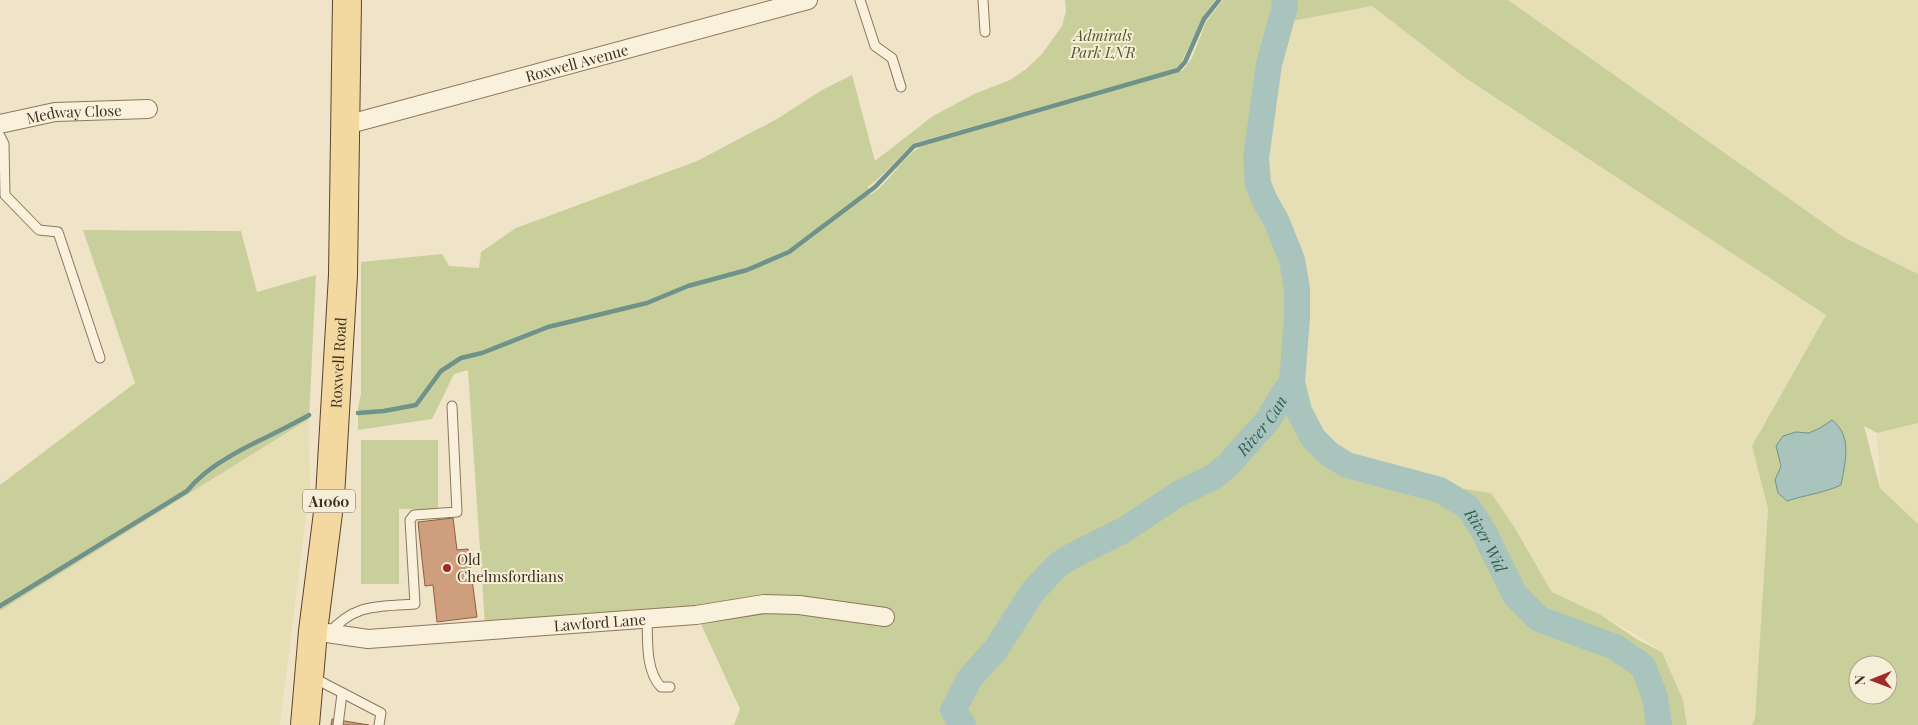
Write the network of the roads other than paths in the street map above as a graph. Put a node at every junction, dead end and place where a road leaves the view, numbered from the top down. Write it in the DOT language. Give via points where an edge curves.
graph roads {
  1 [pos="347,0"];
  2 [pos="808,0"];
  3 [pos="860,0"];
  4 [pos="983,0"];
  5 [pos="985,32"];
  6 [pos="901,87"];
  7 [pos="148,109"];
  8 [pos="0,124"];
  9 [pos="346,125"];
  10 [pos="0,136"];
  11 [pos="100,358"];
  12 [pos="452,406"];
  13 [pos="885,617"];
  14 [pos="647,618"];
  15 [pos="321,632"];
  16 [pos="309,676"];
  17 [pos="670,687"];
  18 [pos="342,694"];
  19 [pos="305,725"];
  20 [pos="338,725"];
  21 [pos="379,725"];
  1 -- 9 [label="main road, Roxwell Road / A1060"];
  2 -- 9 [label="street, Roxwell Avenue"];
  3 -- 6 [label="lane" via="876,46 892,58"];
  4 -- 5 [label="lane"];
  7 -- 8 [label="street, Medway Close" via="55,112"];
  9 -- 15 [label="main road, Roxwell Road / A1060" via="344,275"];
  10 -- 11 [label="lane" via="4,144 5,195 39,230 58,232"];
  12 -- 15 [label="lane" via="457,512 414,515 410,520 415,604 370,607 352,613"];
  13 -- 14 [label="street, Lawford Lane" via="799,605 764,604 696,615"];
  14 -- 15 [label="street, Lawford Lane" via="368,639"];
  14 -- 17 [label="lane" via="652,670 661,686"];
  15 -- 16 [label="main road, Roxwell Road / A1060"];
  16 -- 18 [label="lane"];
  16 -- 19 [label="main road, Roxwell Road / A1060"];
  18 -- 20 [label="lane"];
  18 -- 21 [label="lane" via="381,713"];
}
